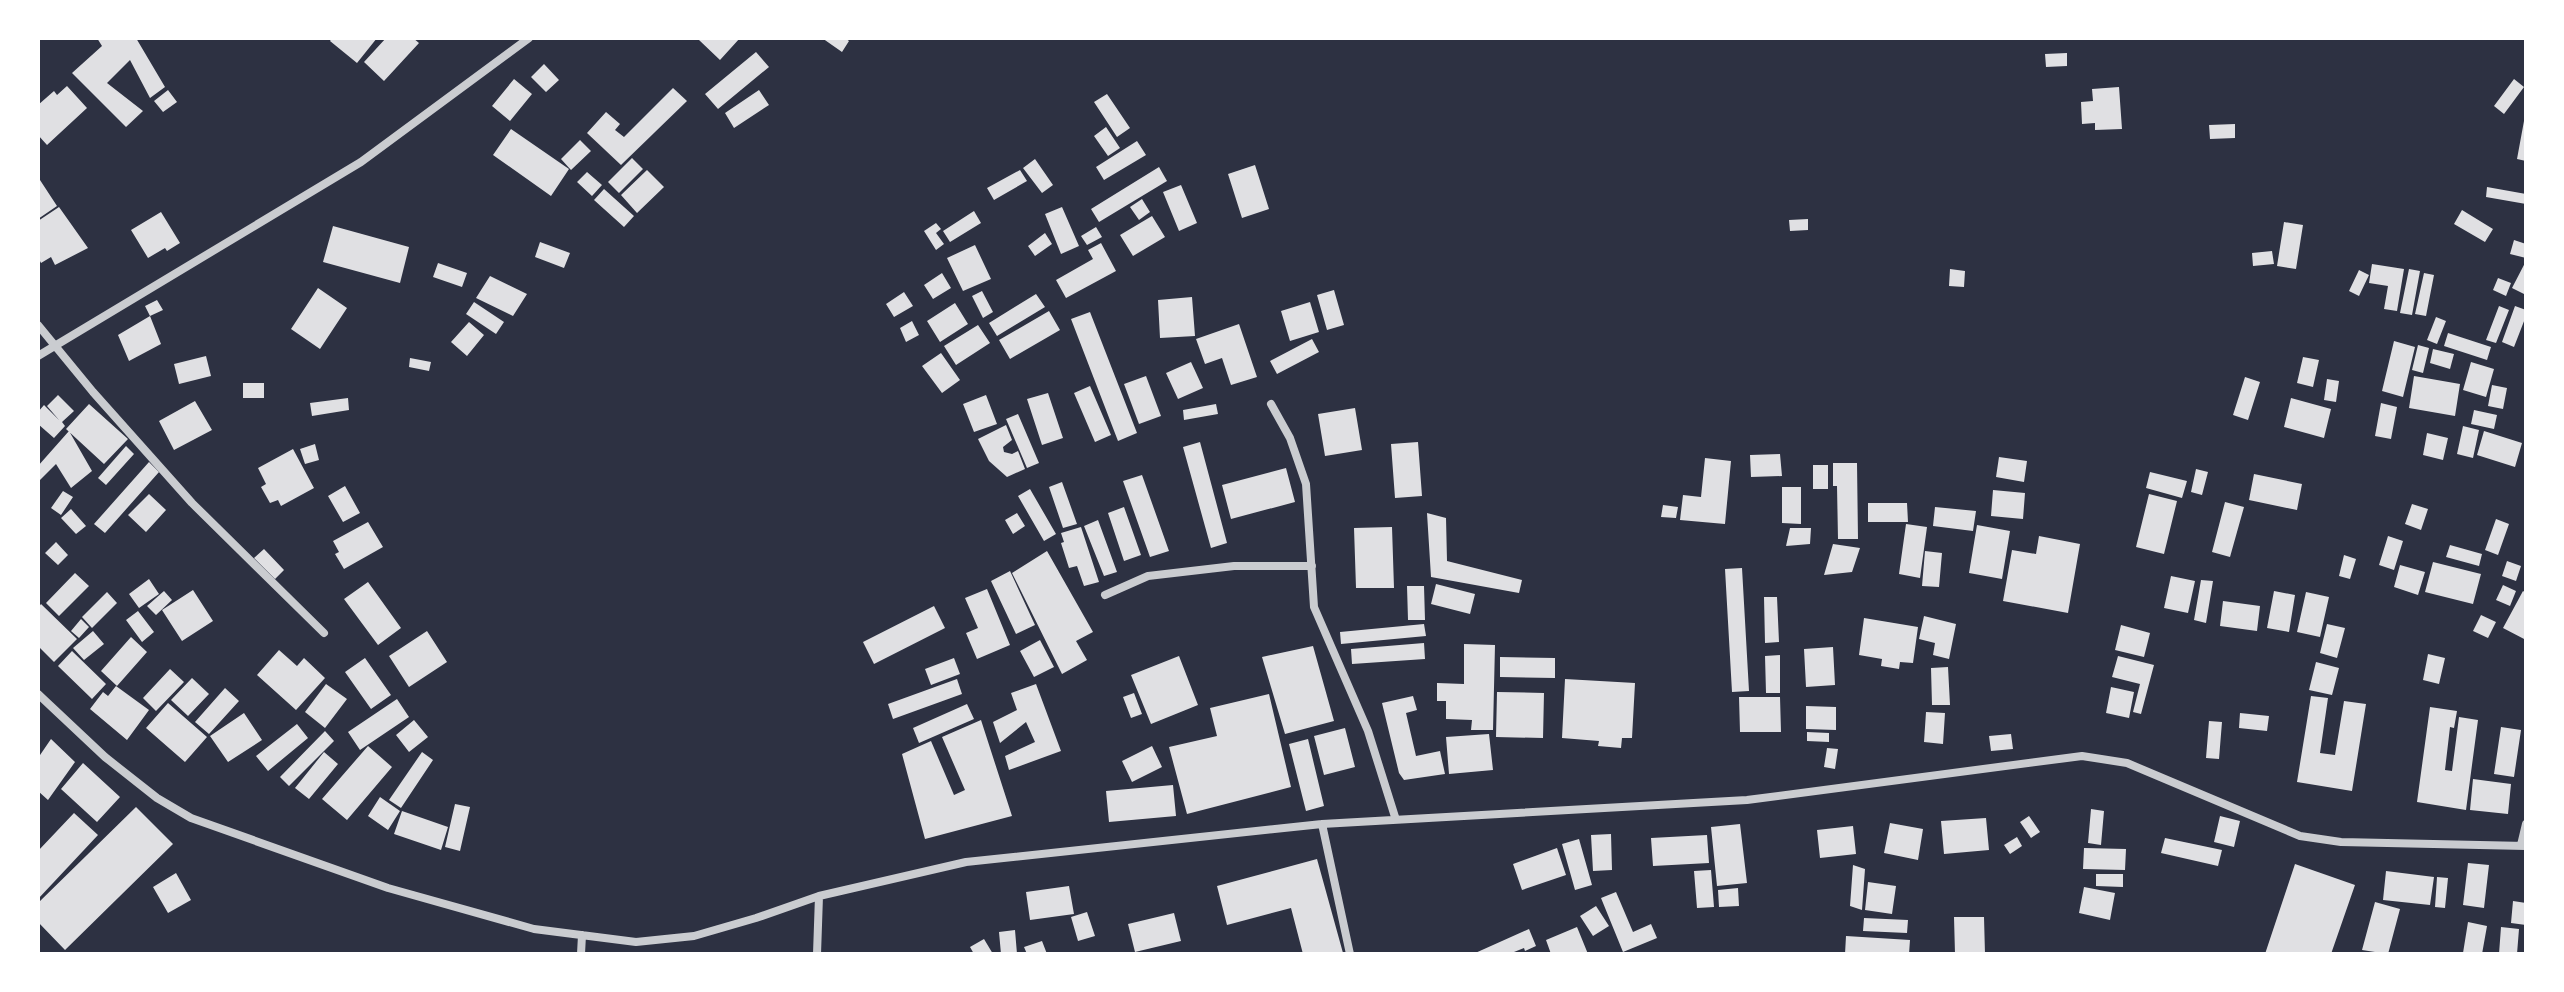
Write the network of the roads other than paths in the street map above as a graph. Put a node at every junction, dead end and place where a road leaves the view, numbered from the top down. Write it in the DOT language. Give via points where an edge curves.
graph roads {
  1 [pos="529,38"];
  2 [pos="38,325"];
  3 [pos="56,345"];
  4 [pos="38,356"];
  5 [pos="1271,404"];
  6 [pos="1312,566"];
  7 [pos="1105,595"];
  8 [pos="324,633"];
  9 [pos="38,694"];
  10 [pos="1396,820"];
  11 [pos="1322,824"];
  12 [pos="2526,824"];
  13 [pos="2524,846"];
  14 [pos="819,896"];
  15 [pos="582,935"];
  16 [pos="581,954"];
  17 [pos="817,954"];
  18 [pos="1350,954"];
  1 -- 3 [label="street" via="361,162"];
  2 -- 3 [label="street"];
  3 -- 4 [label="street"];
  3 -- 8 [label="street" via="192,503"];
  5 -- 6 [label="street" via="1306,484"];
  6 -- 7 [label="street" via="1234,566 1148,576"];
  6 -- 10 [label="street" via="1314,607 1368,731"];
  9 -- 15 [label="street" via="105,757 191,818 388,888 534,929"];
  10 -- 11 [label="street"];
  10 -- 13 [label="street" via="1747,800 2082,756 2127,763 2300,836 2341,842"];
  11 -- 14 [label="street" via="966,862"];
  11 -- 18 [label="street"];
  12 -- 13 [label="street"];
  14 -- 15 [label="street" via="694,936 636,942"];
  14 -- 17 [label="street"];
  15 -- 16 [label="street"];
}
